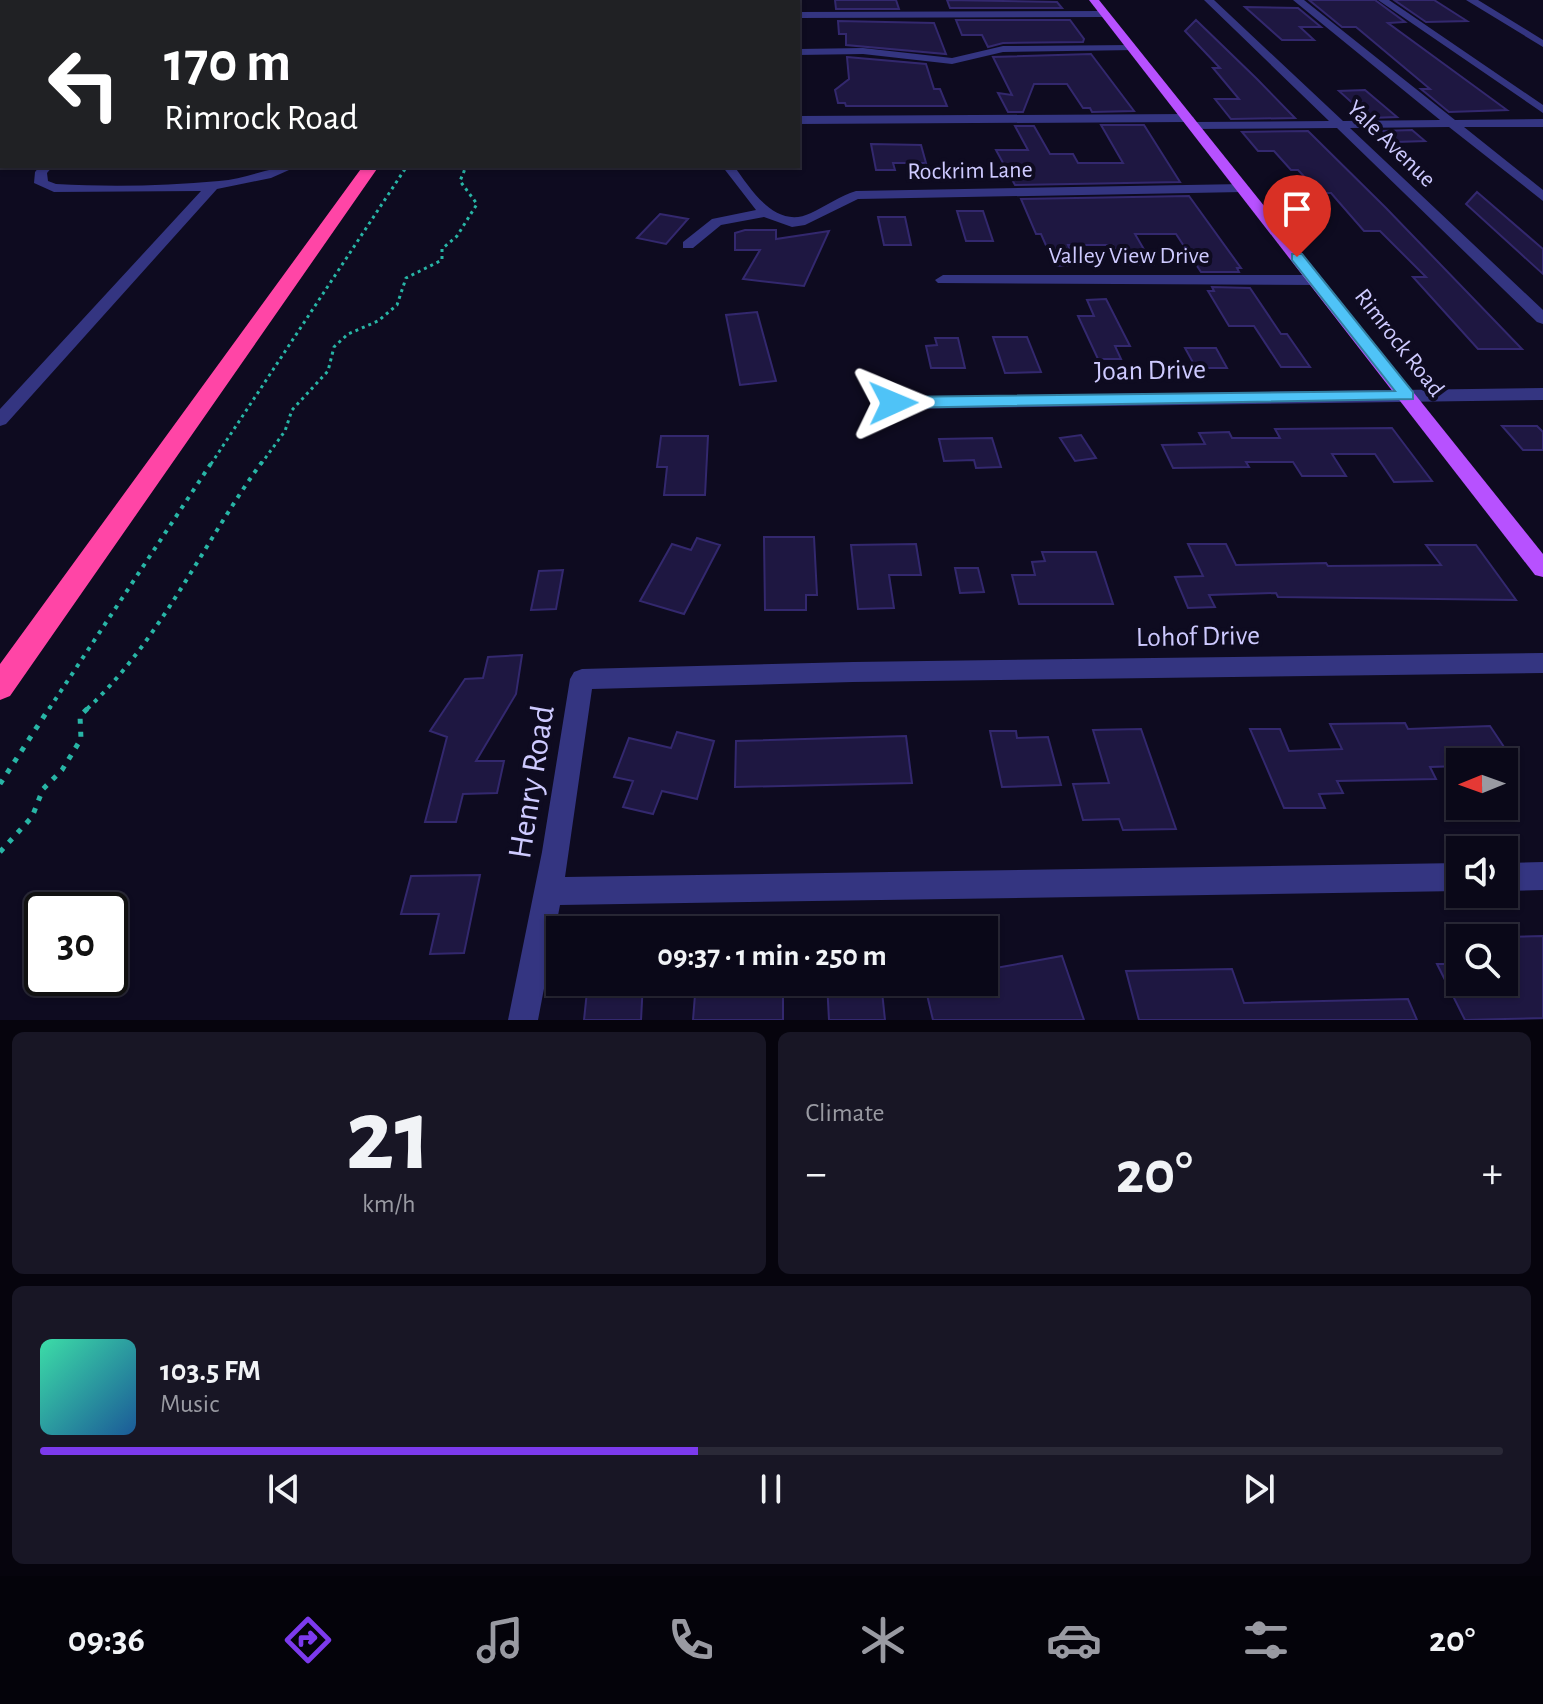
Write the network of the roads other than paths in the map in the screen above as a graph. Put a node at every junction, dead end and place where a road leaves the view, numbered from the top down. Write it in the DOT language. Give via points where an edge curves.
graph roads {
  1 [pos="1094,0"];
  2 [pos="1209,0"];
  3 [pos="1298,0"];
  4 [pos="1383,0"];
  5 [pos="1471,0"];
  6 [pos="1105,14"];
  7 [pos="800,15"];
  8 [pos="1543,44"];
  9 [pos="1132,48"];
  10 [pos="800,52"];
  11 [pos="1543,110"];
  12 [pos="800,120"];
  13 [pos="1191,122"];
  14 [pos="1450,123"];
  15 [pos="1543,123"];
  16 [pos="1338,124"];
  17 [pos="46,168"];
  18 [pos="286,168"];
  19 [pos="368,168"];
  20 [pos="730,168"];
  21 [pos="214,185"];
  22 [pos="1243,188"];
  23 [pos="1543,197"];
  24 [pos="764,213"];
  25 [pos="688,245"];
  26 [pos="943,280"];
  27 [pos="1315,280"];
  28 [pos="1543,319"];
  29 [pos="1543,394"];
  30 [pos="1407,396"];
  31 [pos="893,403"];
  32 [pos="2,417"];
  33 [pos="1543,569"];
  34 [pos="1543,663"];
  35 [pos="853,672"];
  36 [pos="0,687"];
  37 [pos="1543,876"];
  38 [pos="1446,877"];
  39 [pos="1518,877"];
  40 [pos="549,891"];
  41 [pos="523,1020"];
  1 -- 6 [label="main road, Rimrock Road"];
  2 -- 16 [label="street, Yale Avenue"];
  3 -- 14 [label="street"];
  4 -- 11 [label="street"];
  5 -- 8 [label="street"];
  6 -- 7 [label="street"];
  6 -- 9 [label="main road, Rimrock Road"];
  9 -- 10 [label="street" via="1003,49 936,61 863,51"];
  9 -- 13 [label="main road, Rimrock Road"];
  12 -- 13 [label="street"];
  13 -- 16 [label="street"];
  13 -- 22 [label="main road, Rimrock Road"];
  14 -- 15 [label="street"];
  14 -- 16 [label="street"];
  14 -- 23 [label="street"];
  16 -- 28 [label="street, Yale Avenue"];
  17 -- 21 [label="street" via="41,183 54,188"];
  18 -- 21 [label="street"];
  19 -- 36 [label="highway"];
  20 -- 24 [label="street"];
  21 -- 32 [label="street"];
  22 -- 24 [label="street, Rockrim Lane" via="856,195 794,223"];
  22 -- 27 [label="main road, Rimrock Road"];
  24 -- 25 [label="street" via="717,222"];
  26 -- 27 [label="street, Valley View Drive"];
  27 -- 30 [label="main road, Rimrock Road"];
  29 -- 30 [label="street, Joan Drive"];
  30 -- 31 [label="street, Joan Drive"];
  30 -- 33 [label="main road, Rimrock Road"];
  34 -- 35 [label="street, Lohof Drive"];
  35 -- 40 [label="street, Henry Road" via="582,679"];
  37 -- 39 [label="street"];
  38 -- 40 [label="street"];
  40 -- 41 [label="street, Henry Road"];
}
